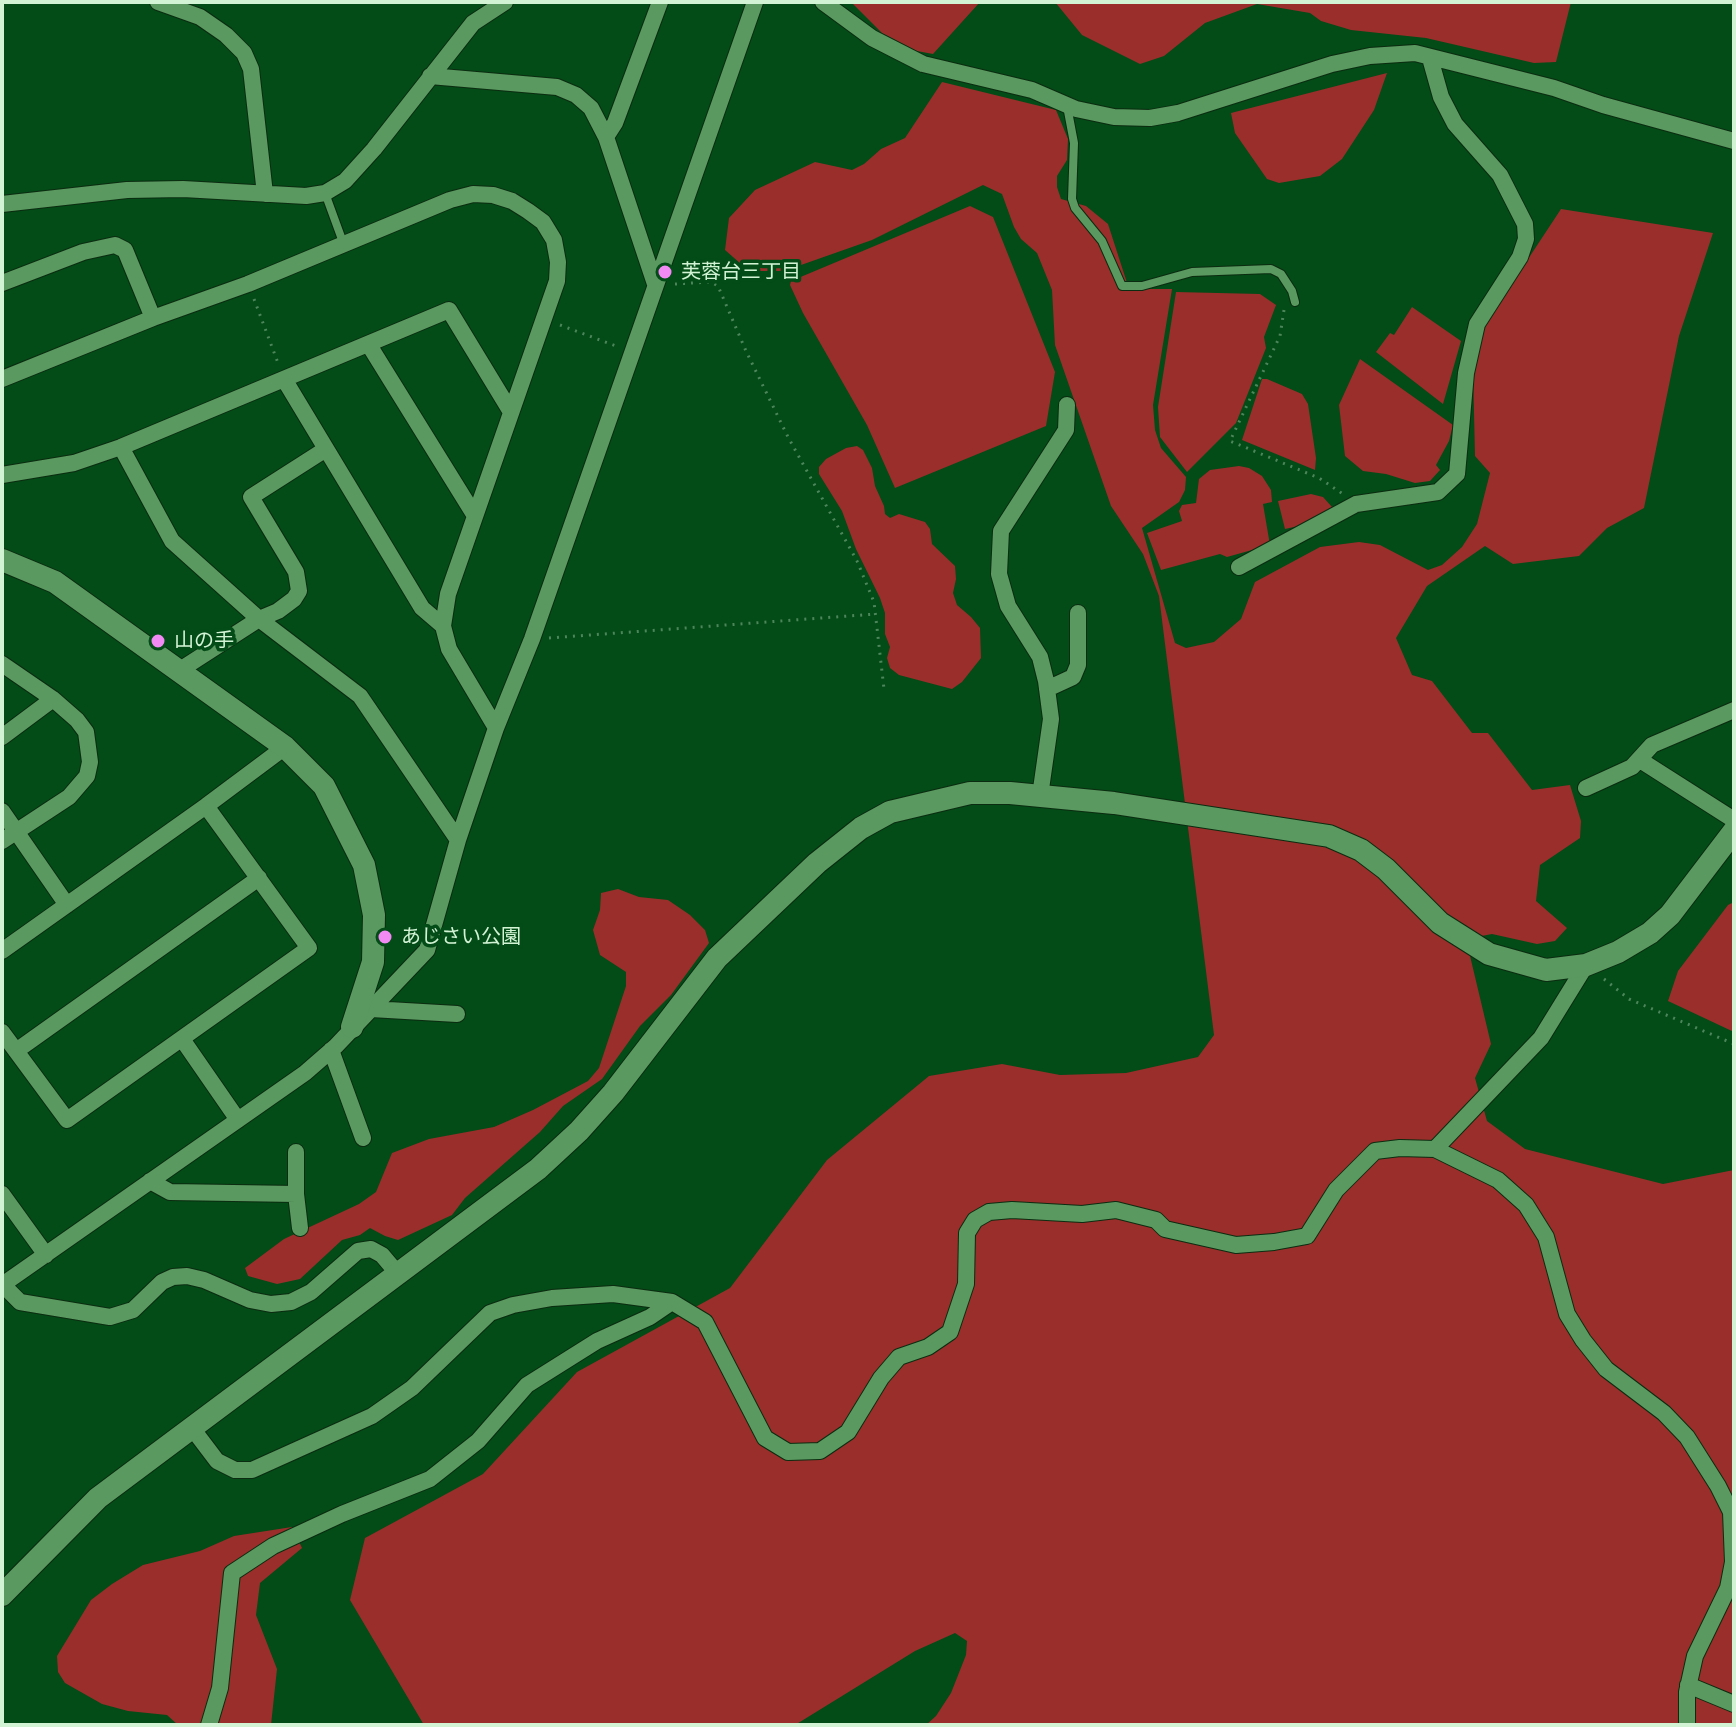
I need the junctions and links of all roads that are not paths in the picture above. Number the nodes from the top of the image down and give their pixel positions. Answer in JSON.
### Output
{"nodes":[{"id":1,"x":158,"y":2,"type":"edge"},
{"id":2,"x":502,"y":2,"type":"edge"},
{"id":3,"x":660,"y":2,"type":"edge"},
{"id":4,"x":755,"y":2,"type":"edge"},
{"id":5,"x":823,"y":2,"type":"edge"},
{"id":6,"x":1430,"y":58,"type":"junction"},
{"id":7,"x":430,"y":76,"type":"junction"},
{"id":8,"x":1067,"y":105,"type":"junction"},
{"id":9,"x":606,"y":137,"type":"junction"},
{"id":10,"x":1734,"y":141,"type":"edge"},
{"id":11,"x":325,"y":193,"type":"junction"},
{"id":12,"x":265,"y":194,"type":"junction"},
{"id":13,"x":2,"y":204,"type":"edge"},
{"id":14,"x":344,"y":245,"type":"junction"},
{"id":15,"x":2,"y":283,"type":"edge"},
{"id":16,"x":655,"y":284,"type":"junction"},
{"id":17,"x":1295,"y":302,"type":"dead end"},
{"id":18,"x":153,"y":318,"type":"junction"},
{"id":19,"x":369,"y":345,"type":"junction"},
{"id":20,"x":2,"y":379,"type":"edge"},
{"id":21,"x":284,"y":379,"type":"junction"},
{"id":22,"x":1067,"y":405,"type":"dead end"},
{"id":23,"x":511,"y":412,"type":"junction"},
{"id":24,"x":121,"y":447,"type":"junction"},
{"id":25,"x":326,"y":449,"type":"junction"},
{"id":26,"x":2,"y":475,"type":"edge"},
{"id":27,"x":475,"y":516,"type":"junction"},
{"id":28,"x":2,"y":560,"type":"edge"},
{"id":29,"x":1239,"y":567,"type":"dead end"},
{"id":30,"x":1078,"y":613,"type":"dead end"},
{"id":31,"x":259,"y":619,"type":"junction"},
{"id":32,"x":443,"y":626,"type":"junction"},
{"id":33,"x":2,"y":664,"type":"edge"},
{"id":34,"x":180,"y":670,"type":"junction"},
{"id":35,"x":1047,"y":689,"type":"junction"},
{"id":36,"x":53,"y":699,"type":"junction"},
{"id":37,"x":1734,"y":710,"type":"edge"},
{"id":38,"x":496,"y":728,"type":"junction"},
{"id":39,"x":2,"y":737,"type":"edge"},
{"id":40,"x":285,"y":747,"type":"junction"},
{"id":41,"x":1640,"y":760,"type":"junction"},
{"id":42,"x":1586,"y":788,"type":"dead end"},
{"id":43,"x":1040,"y":796,"type":"junction"},
{"id":44,"x":206,"y":806,"type":"junction"},
{"id":45,"x":2,"y":811,"type":"edge"},
{"id":46,"x":1734,"y":820,"type":"edge"},
{"id":47,"x":1734,"y":831,"type":"edge"},
{"id":48,"x":9,"y":836,"type":"edge"},
{"id":49,"x":458,"y":840,"type":"junction"},
{"id":50,"x":259,"y":878,"type":"junction"},
{"id":51,"x":67,"y":905,"type":"junction"},
{"id":52,"x":2,"y":951,"type":"edge"},
{"id":53,"x":1586,"y":965,"type":"junction"},
{"id":54,"x":371,"y":1009,"type":"junction"},
{"id":55,"x":457,"y":1014,"type":"dead end"},
{"id":56,"x":352,"y":1027,"type":"junction"},
{"id":57,"x":2,"y":1032,"type":"edge"},
{"id":58,"x":182,"y":1039,"type":"junction"},
{"id":59,"x":331,"y":1050,"type":"junction"},
{"id":60,"x":16,"y":1051,"type":"junction"},
{"id":61,"x":238,"y":1120,"type":"junction"},
{"id":62,"x":363,"y":1138,"type":"dead end"},
{"id":63,"x":1435,"y":1149,"type":"junction"},
{"id":64,"x":296,"y":1152,"type":"dead end"},
{"id":65,"x":150,"y":1181,"type":"junction"},
{"id":66,"x":2,"y":1194,"type":"edge"},
{"id":67,"x":296,"y":1194,"type":"junction"},
{"id":68,"x":300,"y":1228,"type":"dead end"},
{"id":69,"x":46,"y":1255,"type":"junction"},
{"id":70,"x":398,"y":1274,"type":"junction"},
{"id":71,"x":2,"y":1285,"type":"edge"},
{"id":72,"x":672,"y":1302,"type":"junction"},
{"id":73,"x":192,"y":1428,"type":"junction"},
{"id":74,"x":2,"y":1595,"type":"edge"},
{"id":75,"x":1688,"y":1685,"type":"junction"},
{"id":76,"x":1734,"y":1704,"type":"edge"},
{"id":77,"x":209,"y":1725,"type":"edge"},
{"id":78,"x":1687,"y":1725,"type":"edge"}],
"edges":[{"from":1,"to":12,"type":"street"},
{"from":2,"to":7,"type":"street"},
{"from":3,"to":9,"type":"street"},
{"from":4,"to":16,"type":"street"},
{"from":5,"to":8,"type":"street"},
{"from":6,"to":8,"type":"street"},
{"from":6,"to":10,"type":"street"},
{"from":6,"to":29,"type":"street"},
{"from":7,"to":9,"type":"street"},
{"from":7,"to":11,"type":"street"},
{"from":8,"to":17,"type":"lane"},
{"from":9,"to":16,"type":"street"},
{"from":11,"to":12,"type":"street"},
{"from":11,"to":14,"type":"lane"},
{"from":12,"to":13,"type":"street"},
{"from":14,"to":18,"type":"street"},
{"from":14,"to":23,"type":"street"},
{"from":15,"to":18,"type":"street"},
{"from":16,"to":38,"type":"street"},
{"from":18,"to":20,"type":"street"},
{"from":19,"to":21,"type":"street"},
{"from":19,"to":23,"type":"street"},
{"from":19,"to":27,"type":"street"},
{"from":21,"to":24,"type":"street"},
{"from":21,"to":25,"type":"street"},
{"from":22,"to":35,"type":"street"},
{"from":23,"to":27,"type":"street"},
{"from":24,"to":26,"type":"street"},
{"from":24,"to":31,"type":"street"},
{"from":25,"to":31,"type":"street"},
{"from":25,"to":32,"type":"street"},
{"from":27,"to":32,"type":"street"},
{"from":28,"to":34,"type":"street"},
{"from":30,"to":35,"type":"street"},
{"from":31,"to":34,"type":"street"},
{"from":31,"to":49,"type":"street"},
{"from":32,"to":38,"type":"street"},
{"from":33,"to":36,"type":"street"},
{"from":34,"to":40,"type":"street"},
{"from":35,"to":43,"type":"street"},
{"from":36,"to":39,"type":"street"},
{"from":36,"to":48,"type":"street"},
{"from":37,"to":41,"type":"street"},
{"from":38,"to":49,"type":"street"},
{"from":40,"to":44,"type":"street"},
{"from":40,"to":56,"type":"street"},
{"from":41,"to":42,"type":"street"},
{"from":41,"to":46,"type":"street"},
{"from":43,"to":53,"type":"street"},
{"from":43,"to":70,"type":"street"},
{"from":44,"to":50,"type":"street"},
{"from":44,"to":51,"type":"street"},
{"from":45,"to":48,"type":"street"},
{"from":47,"to":53,"type":"street"},
{"from":48,"to":51,"type":"street"},
{"from":49,"to":54,"type":"street"},
{"from":50,"to":58,"type":"street"},
{"from":50,"to":60,"type":"street"},
{"from":51,"to":52,"type":"street"},
{"from":53,"to":63,"type":"street"},
{"from":54,"to":55,"type":"street"},
{"from":54,"to":56,"type":"street"},
{"from":56,"to":59,"type":"street"},
{"from":57,"to":60,"type":"street"},
{"from":58,"to":60,"type":"street"},
{"from":58,"to":61,"type":"street"},
{"from":59,"to":61,"type":"street"},
{"from":59,"to":62,"type":"street"},
{"from":61,"to":65,"type":"street"},
{"from":63,"to":72,"type":"street"},
{"from":63,"to":75,"type":"street"},
{"from":64,"to":67,"type":"street"},
{"from":65,"to":67,"type":"street"},
{"from":65,"to":69,"type":"street"},
{"from":66,"to":69,"type":"street"},
{"from":67,"to":68,"type":"street"},
{"from":69,"to":71,"type":"street"},
{"from":70,"to":71,"type":"street"},
{"from":70,"to":73,"type":"street"},
{"from":72,"to":73,"type":"street"},
{"from":72,"to":77,"type":"street"},
{"from":73,"to":74,"type":"street"},
{"from":75,"to":76,"type":"street"},
{"from":75,"to":78,"type":"street"}]}
